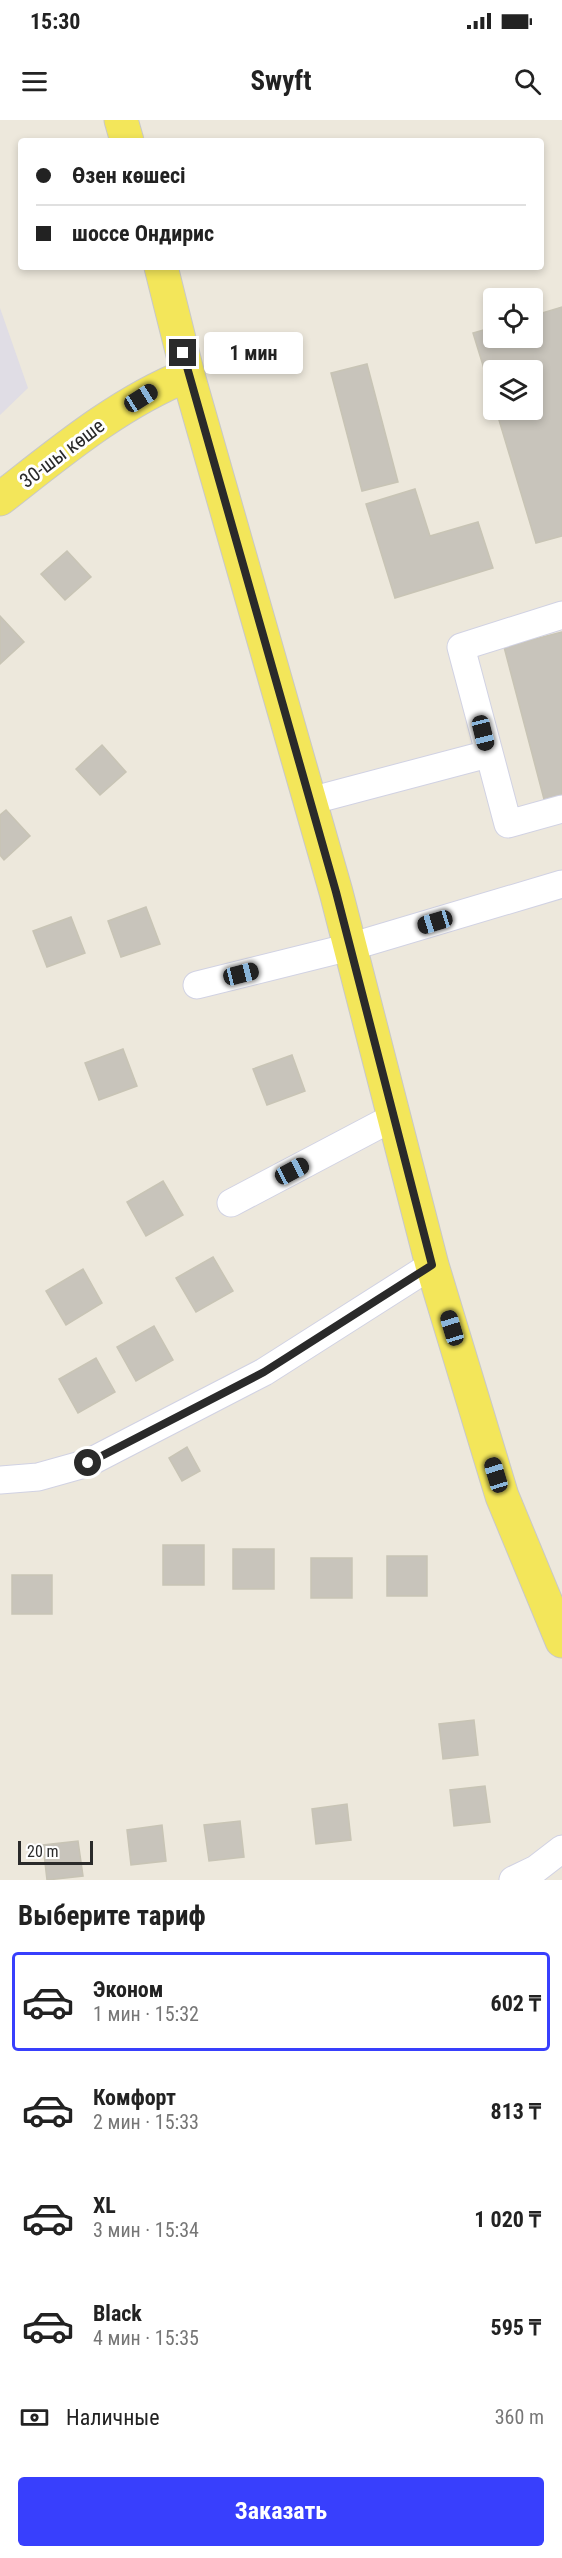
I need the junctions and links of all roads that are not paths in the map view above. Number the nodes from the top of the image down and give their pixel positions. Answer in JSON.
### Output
{"nodes":[{"id":1,"x":121,"y":120,"type":"edge"},
{"id":2,"x":126,"y":138,"type":"edge"},
{"id":3,"x":162,"y":270,"type":"edge"},
{"id":4,"x":188,"y":375,"type":"junction"},
{"id":5,"x":0,"y":499,"type":"edge"},
{"id":6,"x":562,"y":615,"type":"edge"},
{"id":7,"x":488,"y":754,"type":"junction"},
{"id":8,"x":310,"y":801,"type":"junction"},
{"id":9,"x":562,"y":809,"type":"edge"},
{"id":10,"x":562,"y":884,"type":"edge"},
{"id":11,"x":350,"y":947,"type":"junction"},
{"id":12,"x":197,"y":986,"type":"dead end"},
{"id":13,"x":394,"y":1117,"type":"junction"},
{"id":14,"x":231,"y":1203,"type":"dead end"},
{"id":15,"x":432,"y":1265,"type":"junction"},
{"id":16,"x":0,"y":1480,"type":"edge"},
{"id":17,"x":562,"y":1641,"type":"edge"},
{"id":18,"x":562,"y":1849,"type":"edge"},
{"id":19,"x":513,"y":1880,"type":"edge"}],
"edges":[{"from":1,"to":2,"type":"main road"},
{"from":3,"to":4,"type":"main road"},
{"from":4,"to":5,"type":"main road","name":"30-шы көше"},
{"from":4,"to":8,"type":"main road"},
{"from":6,"to":7,"type":"street"},
{"from":7,"to":8,"type":"street"},
{"from":7,"to":9,"type":"street"},
{"from":8,"to":11,"type":"main road"},
{"from":10,"to":11,"type":"street"},
{"from":11,"to":12,"type":"street"},
{"from":11,"to":13,"type":"main road"},
{"from":13,"to":14,"type":"street"},
{"from":13,"to":15,"type":"main road"},
{"from":15,"to":16,"type":"street"},
{"from":15,"to":17,"type":"main road"},
{"from":18,"to":19,"type":"street"}]}
